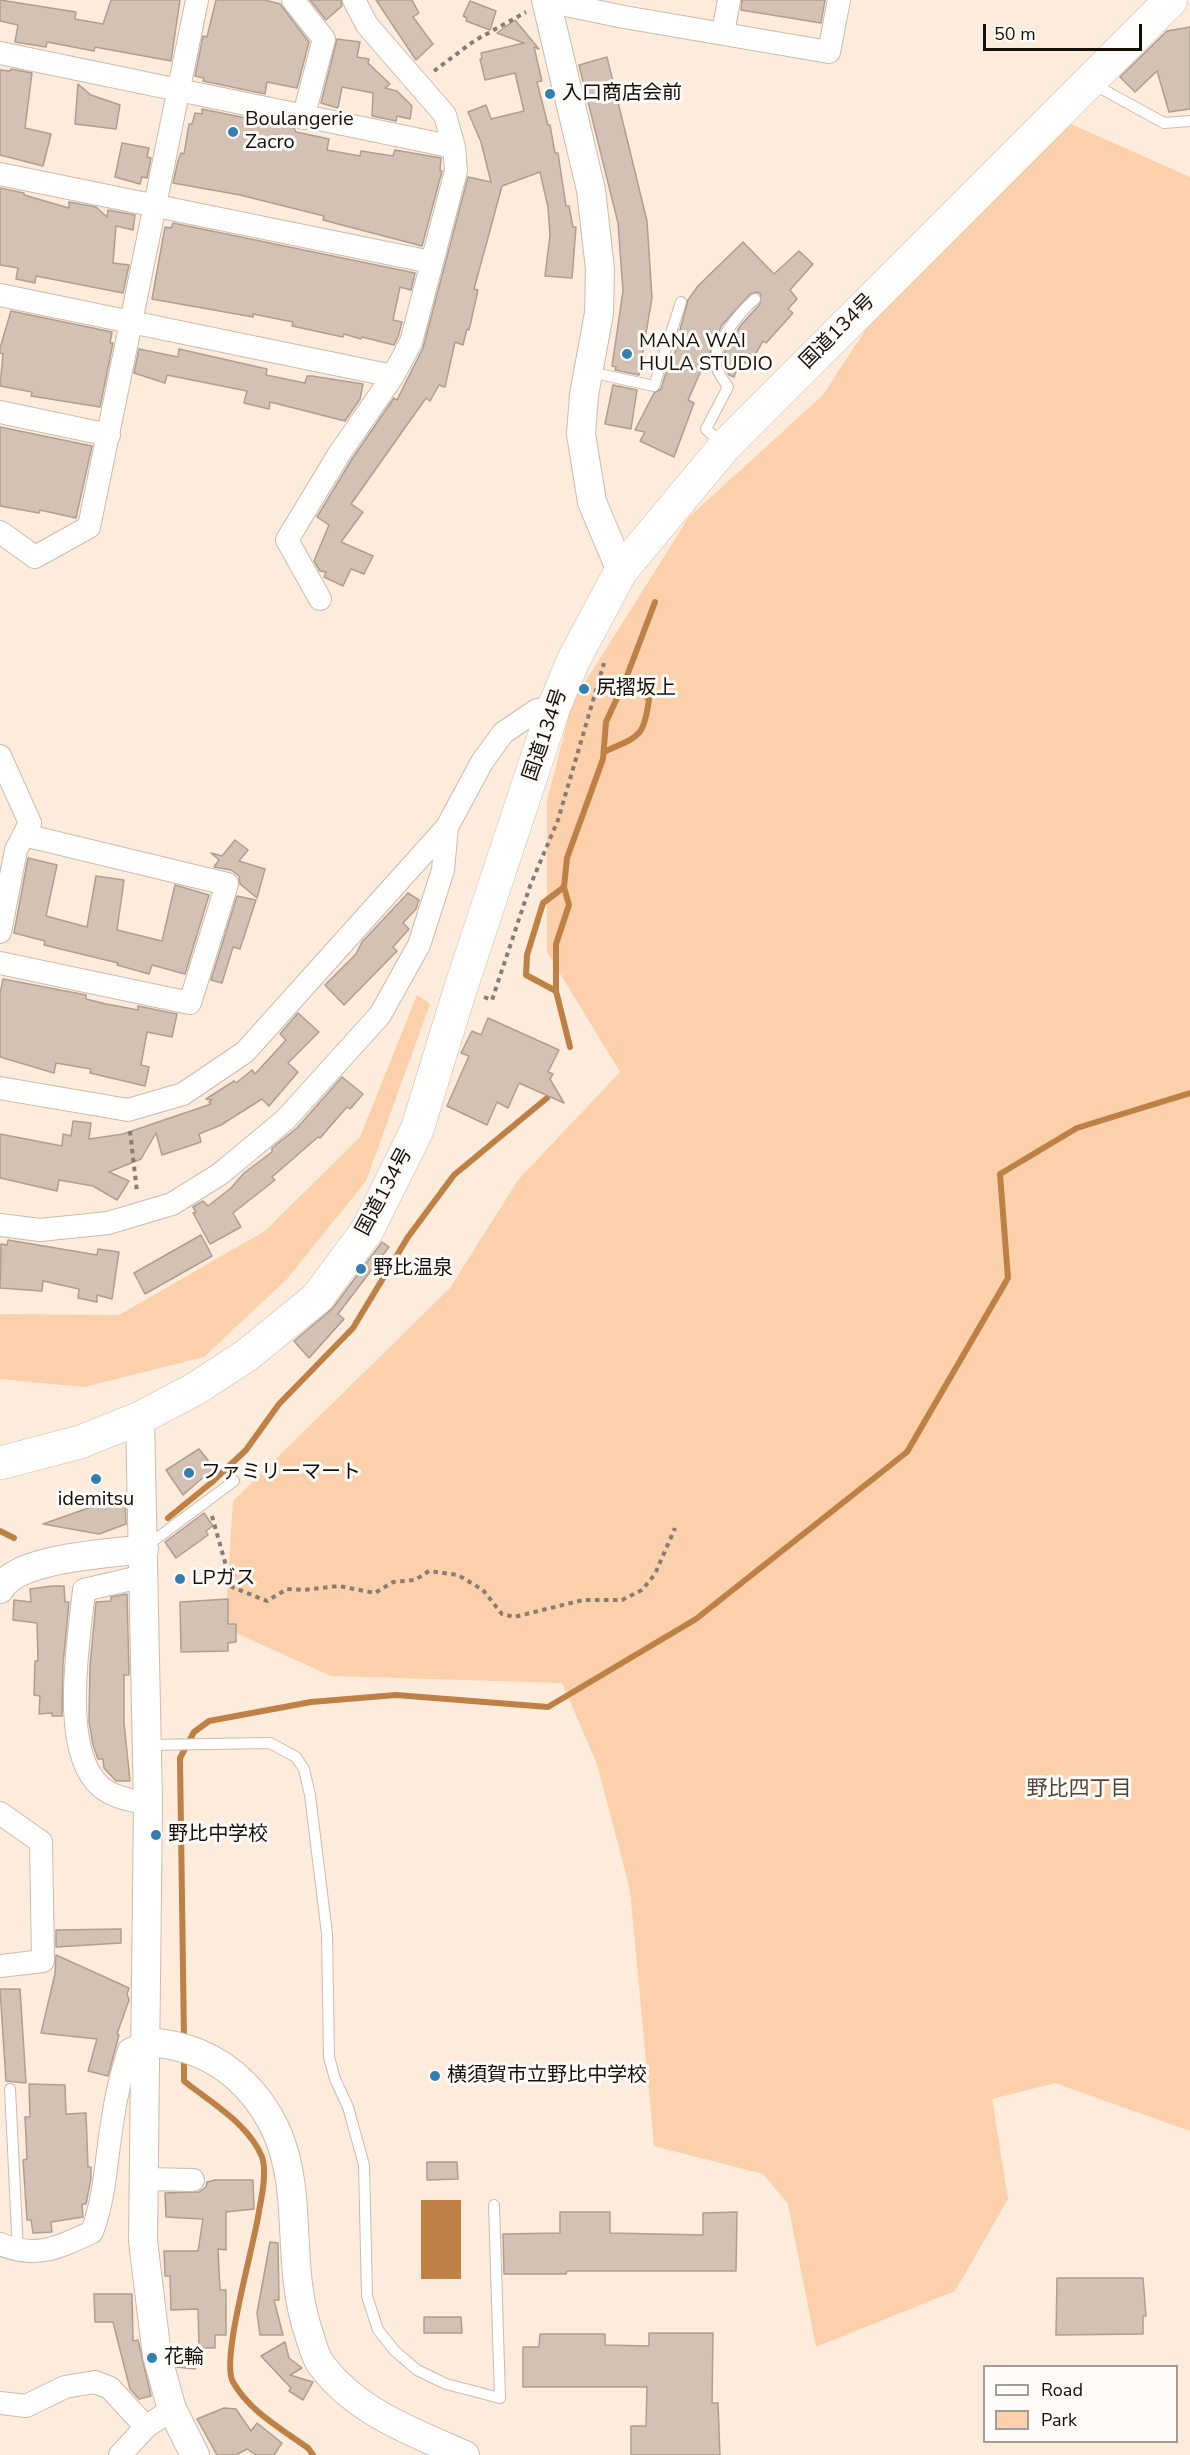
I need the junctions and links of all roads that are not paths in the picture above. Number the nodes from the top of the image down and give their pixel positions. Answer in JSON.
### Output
{"nodes":[{"id":1,"x":197,"y":0,"type":"edge"},
{"id":2,"x":293,"y":0,"type":"edge"},
{"id":3,"x":354,"y":0,"type":"edge"},
{"id":4,"x":546,"y":0,"type":"edge"},
{"id":5,"x":729,"y":0,"type":"edge"},
{"id":6,"x":839,"y":0,"type":"edge"},
{"id":7,"x":1171,"y":0,"type":"edge"},
{"id":8,"x":723,"y":33,"type":"junction"},
{"id":9,"x":0,"y":53,"type":"edge"},
{"id":10,"x":1090,"y":82,"type":"junction"},
{"id":11,"x":177,"y":91,"type":"junction"},
{"id":12,"x":303,"y":118,"type":"junction"},
{"id":13,"x":1190,"y":121,"type":"edge"},
{"id":14,"x":454,"y":147,"type":"junction"},
{"id":15,"x":0,"y":174,"type":"edge"},
{"id":16,"x":154,"y":206,"type":"junction"},
{"id":17,"x":431,"y":262,"type":"junction"},
{"id":18,"x":0,"y":295,"type":"edge"},
{"id":19,"x":754,"y":299,"type":"dead end"},
{"id":20,"x":681,"y":302,"type":"dead end"},
{"id":21,"x":132,"y":322,"type":"junction"},
{"id":22,"x":590,"y":372,"type":"junction"},
{"id":23,"x":393,"y":376,"type":"junction"},
{"id":24,"x":0,"y":412,"type":"edge"},
{"id":25,"x":109,"y":435,"type":"junction"},
{"id":26,"x":725,"y":446,"type":"junction"},
{"id":27,"x":0,"y":532,"type":"edge"},
{"id":28,"x":621,"y":571,"type":"junction"},
{"id":29,"x":320,"y":599,"type":"dead end"},
{"id":30,"x":554,"y":707,"type":"junction"},
{"id":31,"x":0,"y":756,"type":"edge"},
{"id":32,"x":447,"y":827,"type":"junction"},
{"id":33,"x":13,"y":844,"type":"edge"},
{"id":34,"x":0,"y":932,"type":"edge"},
{"id":35,"x":0,"y":963,"type":"edge"},
{"id":36,"x":0,"y":1088,"type":"edge"},
{"id":37,"x":0,"y":1225,"type":"edge"},
{"id":38,"x":140,"y":1418,"type":"junction"},
{"id":39,"x":0,"y":1463,"type":"edge"},
{"id":40,"x":234,"y":1481,"type":"dead end"},
{"id":41,"x":144,"y":1562,"type":"junction"},
{"id":42,"x":1,"y":1585,"type":"edge"},
{"id":43,"x":148,"y":1744,"type":"junction"},
{"id":44,"x":148,"y":1804,"type":"junction"},
{"id":45,"x":0,"y":1813,"type":"edge"},
{"id":46,"x":0,"y":1966,"type":"edge"},
{"id":47,"x":171,"y":2045,"type":"junction"},
{"id":48,"x":10,"y":2089,"type":"dead end"},
{"id":49,"x":144,"y":2179,"type":"junction"},
{"id":50,"x":193,"y":2180,"type":"dead end"},
{"id":51,"x":494,"y":2205,"type":"dead end"},
{"id":52,"x":9,"y":2248,"type":"edge"},
{"id":53,"x":0,"y":2403,"type":"edge"},
{"id":54,"x":172,"y":2409,"type":"junction"},
{"id":55,"x":146,"y":2427,"type":"junction"},
{"id":56,"x":120,"y":2455,"type":"edge"},
{"id":57,"x":195,"y":2455,"type":"edge"},
{"id":58,"x":465,"y":2455,"type":"edge"}],
"edges":[{"from":1,"to":11,"type":"street"},
{"from":2,"to":12,"type":"street"},
{"from":3,"to":14,"type":"street"},
{"from":4,"to":8,"type":"street"},
{"from":4,"to":22,"type":"street"},
{"from":5,"to":8,"type":"street"},
{"from":6,"to":8,"type":"street"},
{"from":7,"to":10,"type":"highway","name":"国道134号"},
{"from":9,"to":11,"type":"street"},
{"from":10,"to":13,"type":"lane"},
{"from":10,"to":26,"type":"highway","name":"国道134号"},
{"from":11,"to":12,"type":"street"},
{"from":11,"to":16,"type":"street"},
{"from":12,"to":14,"type":"street"},
{"from":14,"to":17,"type":"street"},
{"from":15,"to":16,"type":"street"},
{"from":16,"to":17,"type":"street"},
{"from":16,"to":21,"type":"street"},
{"from":17,"to":23,"type":"street"},
{"from":18,"to":21,"type":"street"},
{"from":19,"to":26,"type":"lane"},
{"from":20,"to":22,"type":"lane"},
{"from":21,"to":23,"type":"street"},
{"from":21,"to":25,"type":"street"},
{"from":22,"to":28,"type":"street"},
{"from":23,"to":29,"type":"street"},
{"from":24,"to":25,"type":"street"},
{"from":25,"to":27,"type":"street"},
{"from":26,"to":28,"type":"highway","name":"国道134号"},
{"from":28,"to":30,"type":"highway","name":"国道134号"},
{"from":30,"to":32,"type":"street"},
{"from":30,"to":38,"type":"highway","name":"国道134号"},
{"from":31,"to":33,"type":"street"},
{"from":32,"to":36,"type":"street"},
{"from":32,"to":37,"type":"street"},
{"from":33,"to":34,"type":"street"},
{"from":33,"to":35,"type":"street"},
{"from":38,"to":39,"type":"highway","name":"国道134号"},
{"from":38,"to":41,"type":"street"},
{"from":40,"to":41,"type":"lane"},
{"from":41,"to":42,"type":"street"},
{"from":41,"to":43,"type":"street"},
{"from":41,"to":44,"type":"street"},
{"from":43,"to":44,"type":"street"},
{"from":43,"to":51,"type":"lane"},
{"from":44,"to":47,"type":"street"},
{"from":45,"to":46,"type":"street"},
{"from":47,"to":49,"type":"street"},
{"from":47,"to":52,"type":"street"},
{"from":47,"to":58,"type":"street"},
{"from":48,"to":52,"type":"lane"},
{"from":49,"to":50,"type":"street"},
{"from":49,"to":54,"type":"street"},
{"from":53,"to":55,"type":"street"},
{"from":54,"to":55,"type":"street"},
{"from":54,"to":57,"type":"street"},
{"from":55,"to":56,"type":"street"}]}
